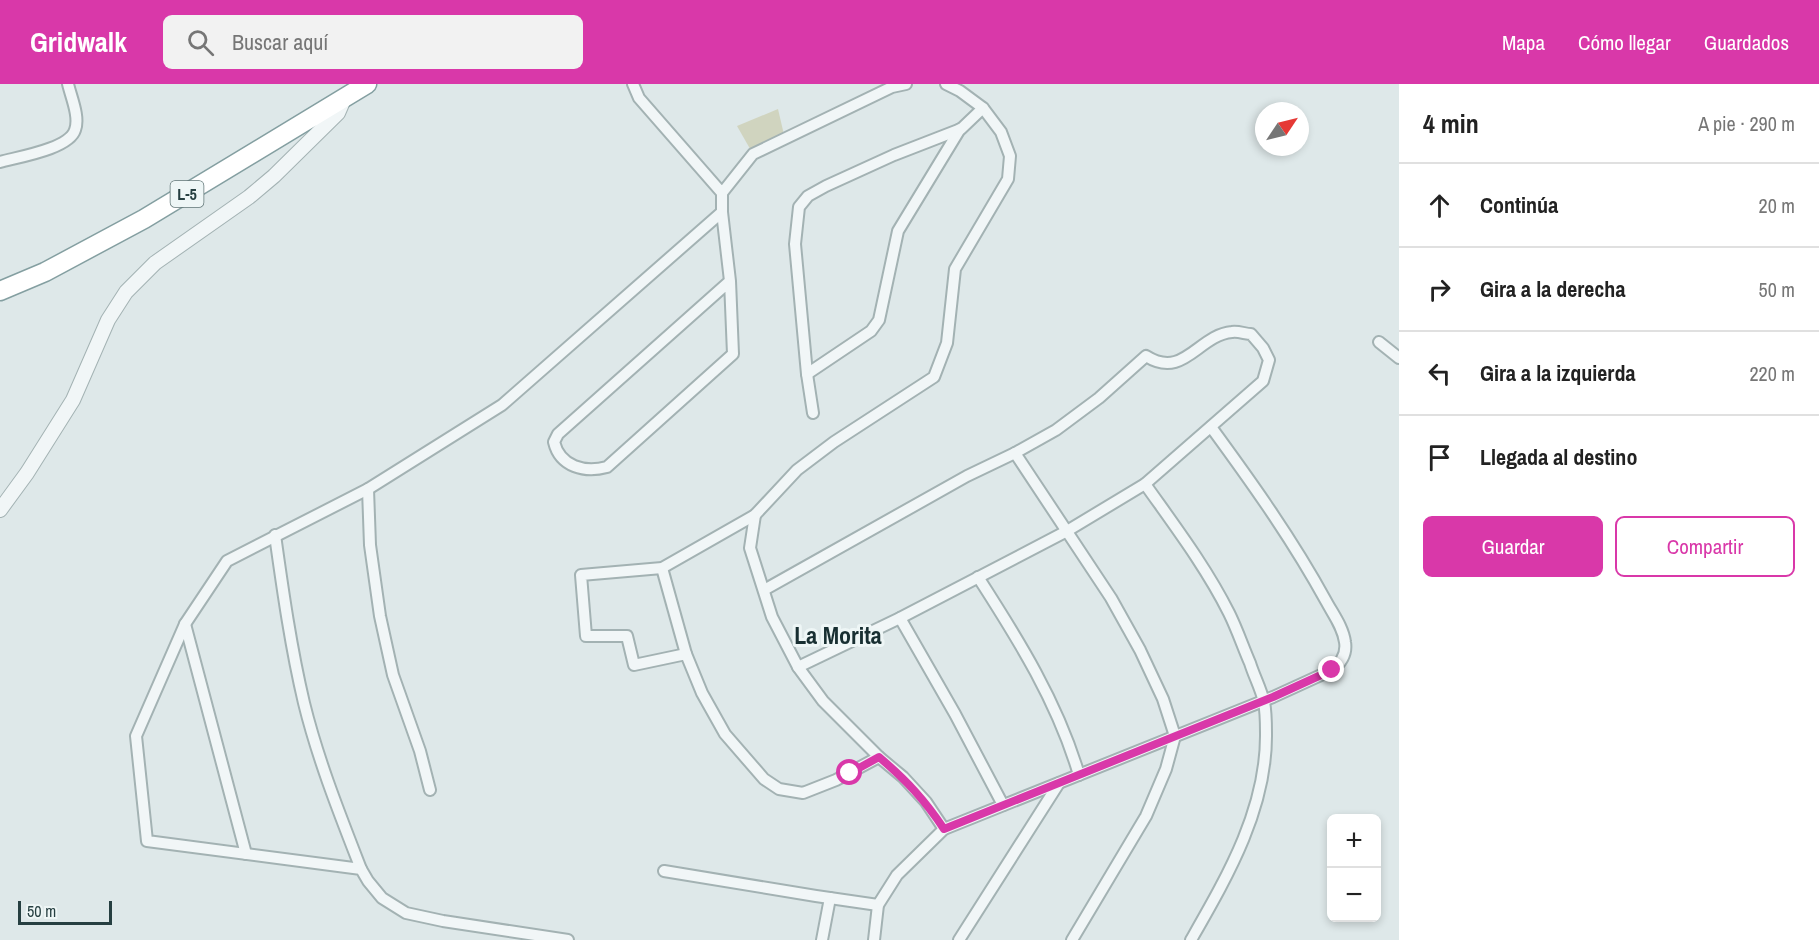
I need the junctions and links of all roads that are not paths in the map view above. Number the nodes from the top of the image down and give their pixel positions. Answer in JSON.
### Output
{"nodes":[{"id":1,"x":68,"y":84,"type":"edge"},
{"id":2,"x":367,"y":84,"type":"edge"},
{"id":3,"x":633,"y":84,"type":"edge"},
{"id":4,"x":906,"y":84,"type":"edge"},
{"id":5,"x":946,"y":84,"type":"edge"},
{"id":6,"x":345,"y":97,"type":"junction"},
{"id":7,"x":983,"y":108,"type":"junction"},
{"id":8,"x":961,"y":129,"type":"junction"},
{"id":9,"x":0,"y":162,"type":"edge"},
{"id":10,"x":722,"y":194,"type":"junction"},
{"id":11,"x":722,"y":212,"type":"junction"},
{"id":12,"x":730,"y":281,"type":"junction"},
{"id":13,"x":0,"y":291,"type":"edge"},
{"id":14,"x":1379,"y":342,"type":"dead end"},
{"id":15,"x":1399,"y":358,"type":"edge"},
{"id":16,"x":807,"y":374,"type":"junction"},
{"id":17,"x":813,"y":414,"type":"dead end"},
{"id":18,"x":1211,"y":427,"type":"junction"},
{"id":19,"x":1015,"y":453,"type":"junction"},
{"id":20,"x":1145,"y":484,"type":"junction"},
{"id":21,"x":368,"y":489,"type":"junction"},
{"id":22,"x":0,"y":510,"type":"edge"},
{"id":23,"x":755,"y":515,"type":"junction"},
{"id":24,"x":1067,"y":531,"type":"junction"},
{"id":25,"x":276,"y":535,"type":"junction"},
{"id":26,"x":662,"y":568,"type":"junction"},
{"id":27,"x":978,"y":577,"type":"junction"},
{"id":28,"x":764,"y":590,"type":"junction"},
{"id":29,"x":900,"y":618,"type":"junction"},
{"id":30,"x":185,"y":624,"type":"junction"},
{"id":31,"x":686,"y":654,"type":"junction"},
{"id":32,"x":798,"y":667,"type":"junction"},
{"id":33,"x":1264,"y":701,"type":"junction"},
{"id":34,"x":1175,"y":736,"type":"junction"},
{"id":35,"x":879,"y":757,"type":"junction"},
{"id":36,"x":1079,"y":775,"type":"junction"},
{"id":37,"x":1059,"y":782,"type":"junction"},
{"id":38,"x":430,"y":790,"type":"dead end"},
{"id":39,"x":1003,"y":805,"type":"junction"},
{"id":40,"x":944,"y":829,"type":"junction"},
{"id":41,"x":246,"y":854,"type":"junction"},
{"id":42,"x":362,"y":869,"type":"junction"},
{"id":43,"x":664,"y":871,"type":"dead end"},
{"id":44,"x":830,"y":898,"type":"junction"},
{"id":45,"x":878,"y":905,"type":"junction"},
{"id":46,"x":568,"y":940,"type":"edge"},
{"id":47,"x":822,"y":940,"type":"edge"},
{"id":48,"x":874,"y":940,"type":"edge"},
{"id":49,"x":959,"y":940,"type":"edge"},
{"id":50,"x":1071,"y":940,"type":"edge"},
{"id":51,"x":1191,"y":940,"type":"edge"}],
"edges":[{"from":1,"to":9,"type":"street"},
{"from":2,"to":6,"type":"highway","number":"L-5"},
{"from":3,"to":10,"type":"street"},
{"from":4,"to":10,"type":"street"},
{"from":5,"to":7,"type":"street"},
{"from":6,"to":13,"type":"highway","number":"L-5"},
{"from":6,"to":22,"type":"street"},
{"from":7,"to":8,"type":"street"},
{"from":7,"to":23,"type":"street"},
{"from":8,"to":16,"type":"street"},
{"from":8,"to":16,"type":"street"},
{"from":10,"to":11,"type":"street"},
{"from":11,"to":12,"type":"street"},
{"from":11,"to":21,"type":"street"},
{"from":12,"to":12,"type":"street"},
{"from":14,"to":15,"type":"street"},
{"from":16,"to":17,"type":"street"},
{"from":18,"to":19,"type":"street"},
{"from":18,"to":20,"type":"street"},
{"from":18,"to":33,"type":"street"},
{"from":19,"to":24,"type":"street"},
{"from":19,"to":28,"type":"street"},
{"from":20,"to":24,"type":"street"},
{"from":20,"to":33,"type":"street"},
{"from":21,"to":25,"type":"street"},
{"from":21,"to":38,"type":"street"},
{"from":23,"to":26,"type":"street"},
{"from":23,"to":28,"type":"street"},
{"from":24,"to":27,"type":"street"},
{"from":24,"to":34,"type":"street"},
{"from":25,"to":30,"type":"street"},
{"from":25,"to":42,"type":"street"},
{"from":26,"to":31,"type":"street"},
{"from":26,"to":31,"type":"street"},
{"from":27,"to":29,"type":"street"},
{"from":27,"to":36,"type":"street"},
{"from":28,"to":32,"type":"street"},
{"from":29,"to":32,"type":"street"},
{"from":29,"to":39,"type":"street"},
{"from":30,"to":41,"type":"street"},
{"from":30,"to":41,"type":"street"},
{"from":31,"to":35,"type":"street"},
{"from":32,"to":35,"type":"street"},
{"from":33,"to":34,"type":"street"},
{"from":33,"to":51,"type":"street"},
{"from":34,"to":36,"type":"street"},
{"from":34,"to":50,"type":"street"},
{"from":35,"to":40,"type":"street"},
{"from":36,"to":37,"type":"street"},
{"from":37,"to":39,"type":"street"},
{"from":37,"to":49,"type":"street"},
{"from":39,"to":40,"type":"street"},
{"from":40,"to":45,"type":"street"},
{"from":41,"to":42,"type":"street"},
{"from":42,"to":46,"type":"street"},
{"from":43,"to":44,"type":"street"},
{"from":44,"to":45,"type":"street"},
{"from":44,"to":47,"type":"street"},
{"from":45,"to":48,"type":"street"}]}
